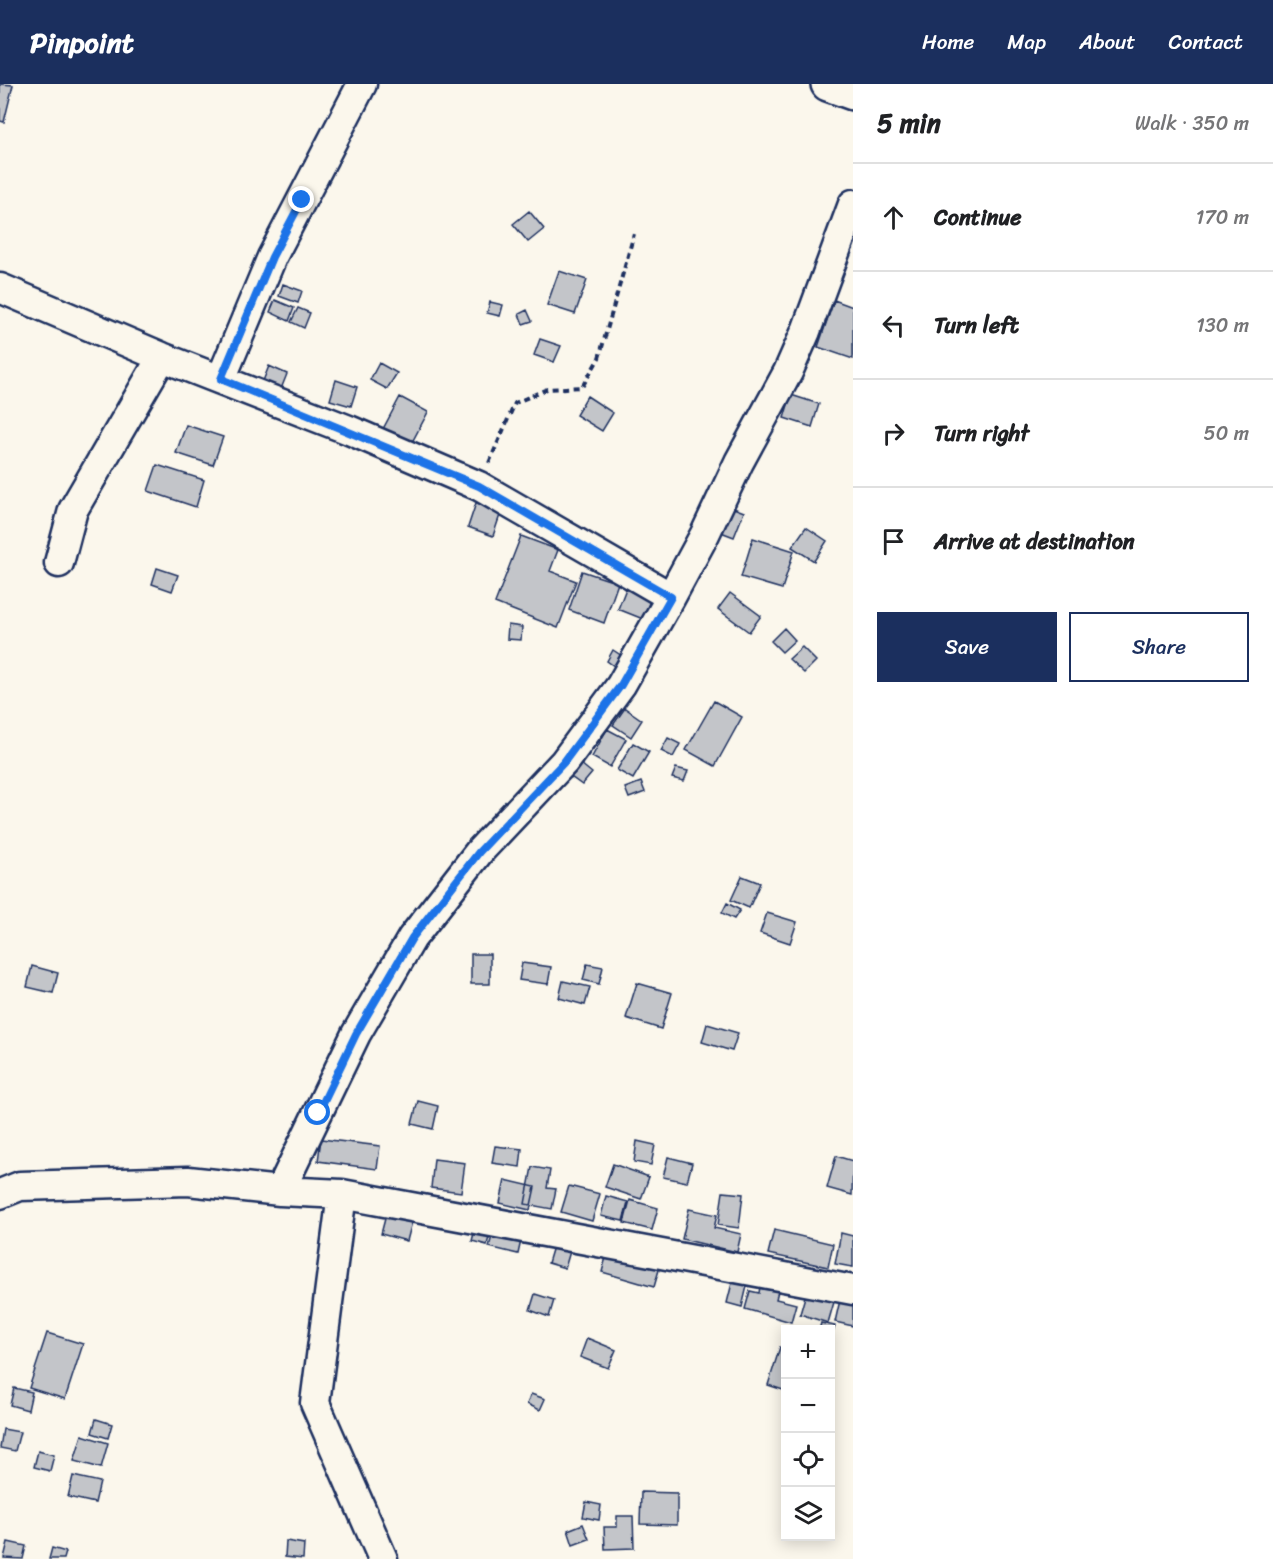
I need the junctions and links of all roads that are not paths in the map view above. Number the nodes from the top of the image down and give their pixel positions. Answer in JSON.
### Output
{"nodes":[{"id":1,"x":362,"y":84,"type":"edge"},
{"id":2,"x":828,"y":84,"type":"edge"},
{"id":3,"x":853,"y":93,"type":"edge"},
{"id":4,"x":853,"y":204,"type":"edge"},
{"id":5,"x":0,"y":288,"type":"edge"},
{"id":6,"x":162,"y":357,"type":"junction"},
{"id":7,"x":221,"y":379,"type":"junction"},
{"id":8,"x":59,"y":564,"type":"dead end"},
{"id":9,"x":671,"y":597,"type":"junction"},
{"id":10,"x":280,"y":1191,"type":"junction"},
{"id":11,"x":0,"y":1194,"type":"edge"},
{"id":12,"x":342,"y":1194,"type":"junction"},
{"id":13,"x":853,"y":1290,"type":"edge"},
{"id":14,"x":383,"y":1559,"type":"edge"}],
"edges":[{"from":1,"to":7,"type":"street"},
{"from":2,"to":3,"type":"main road"},
{"from":4,"to":9,"type":"street"},
{"from":5,"to":6,"type":"street"},
{"from":6,"to":7,"type":"street"},
{"from":6,"to":8,"type":"street"},
{"from":7,"to":9,"type":"street"},
{"from":9,"to":10,"type":"street"},
{"from":10,"to":11,"type":"street"},
{"from":10,"to":12,"type":"street"},
{"from":12,"to":13,"type":"street"},
{"from":12,"to":14,"type":"street"}]}
